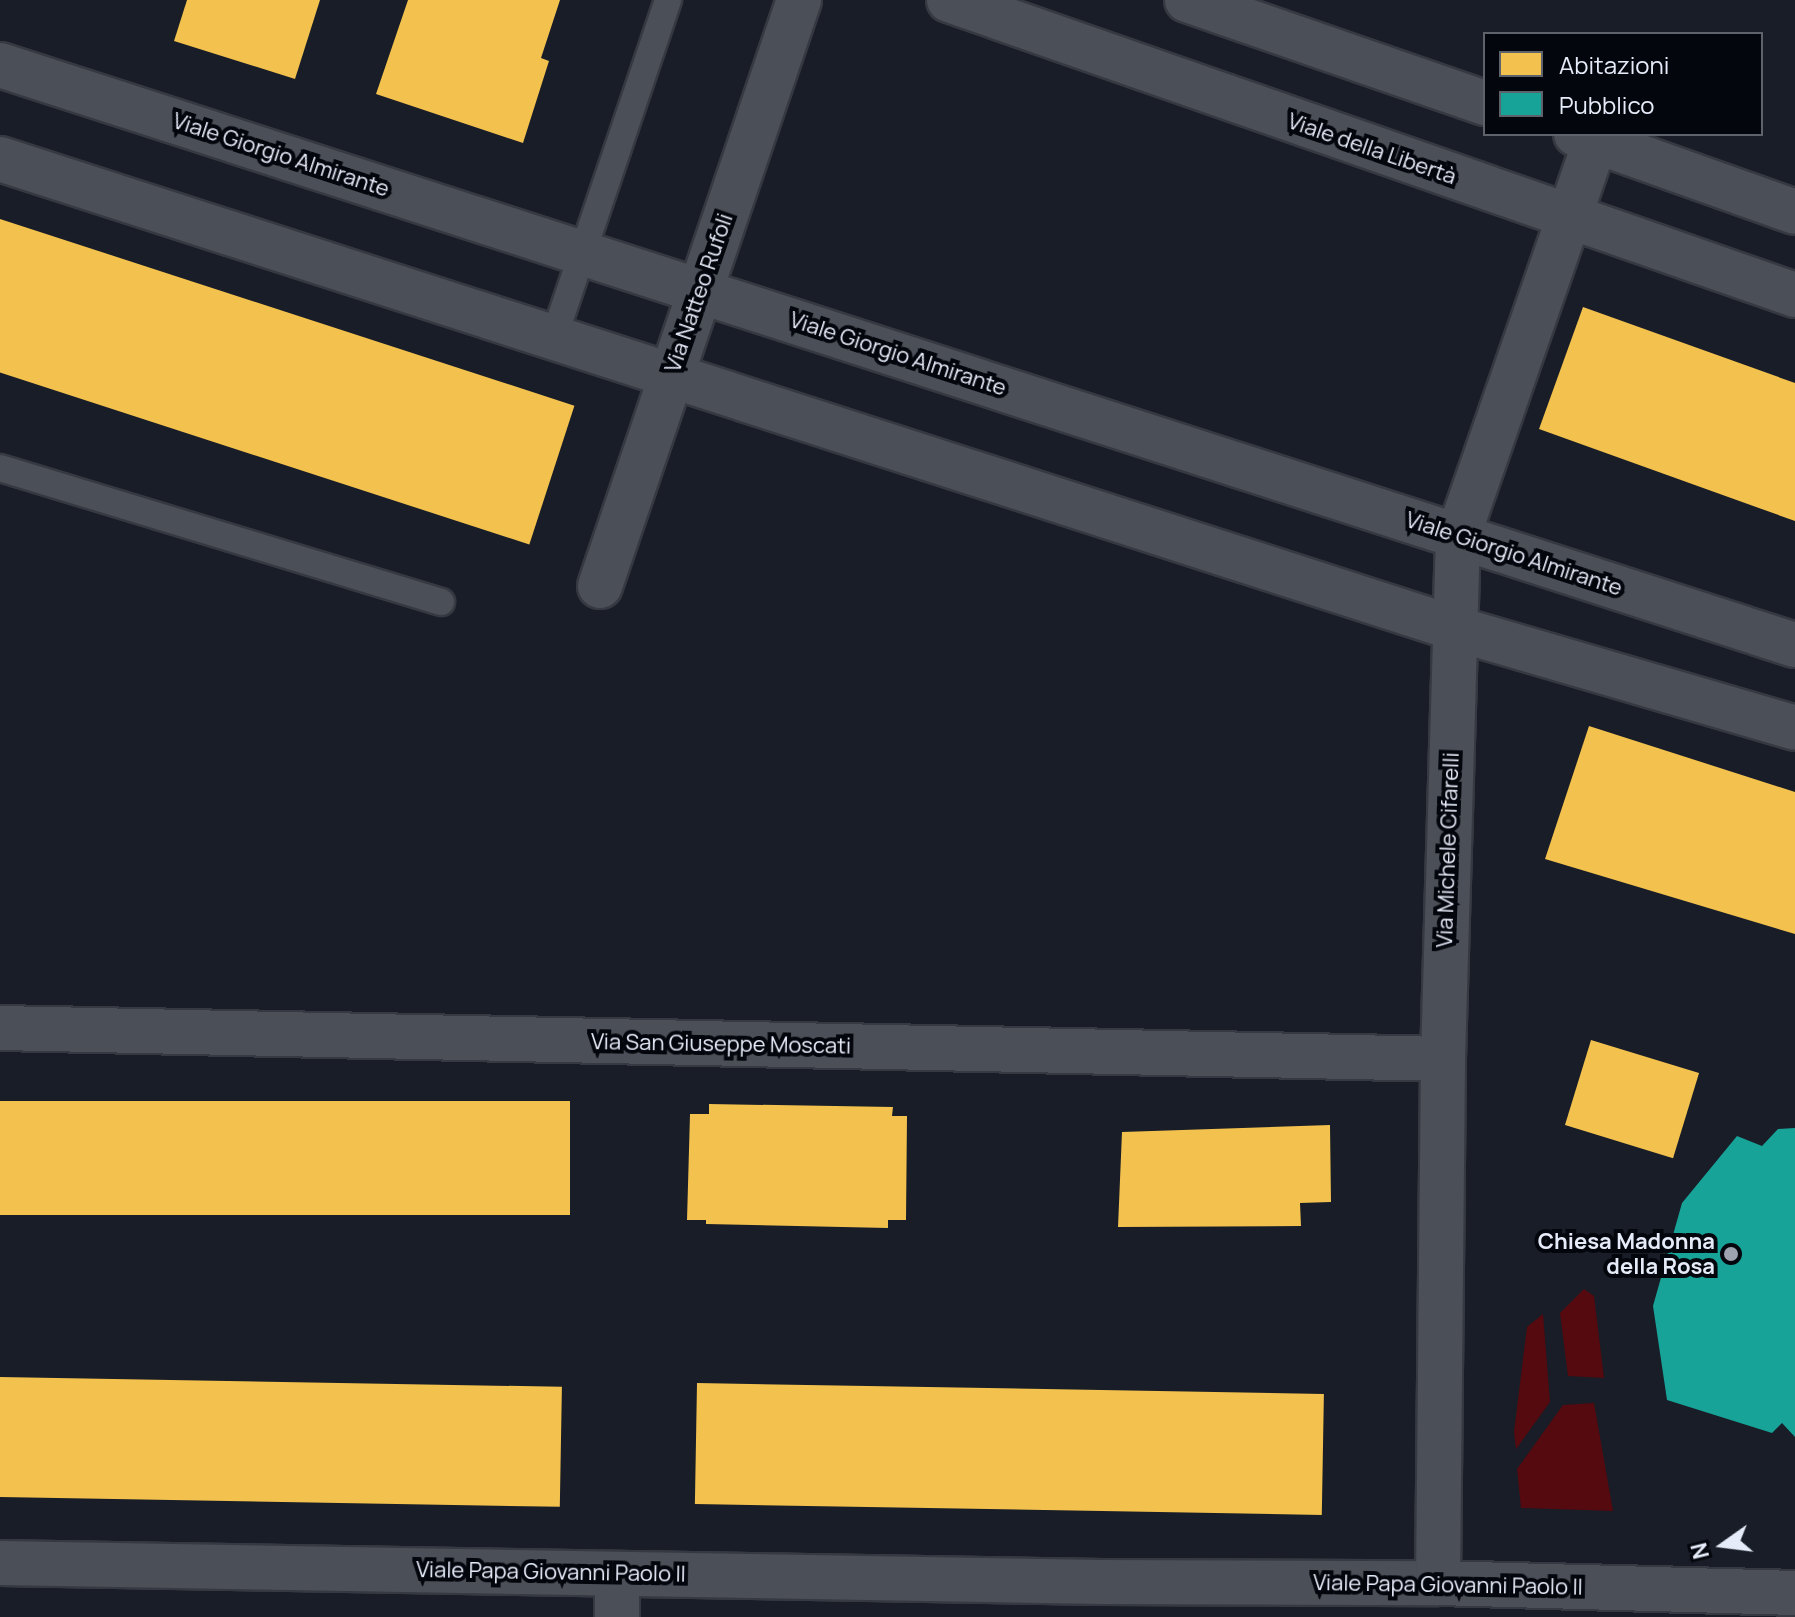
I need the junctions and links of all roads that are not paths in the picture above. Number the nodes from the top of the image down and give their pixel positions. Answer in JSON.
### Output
{"nodes":[{"id":1,"x":668,"y":0,"type":"edge"},
{"id":2,"x":799,"y":0,"type":"edge"},
{"id":3,"x":949,"y":0,"type":"edge"},
{"id":4,"x":1187,"y":0,"type":"edge"},
{"id":5,"x":0,"y":65,"type":"edge"},
{"id":6,"x":1483,"y":102,"type":"edge"},
{"id":7,"x":1586,"y":137,"type":"edge"},
{"id":8,"x":0,"y":159,"type":"edge"},
{"id":9,"x":1795,"y":212,"type":"edge"},
{"id":10,"x":1569,"y":216,"type":"junction"},
{"id":11,"x":583,"y":253,"type":"junction"},
{"id":12,"x":699,"y":290,"type":"junction"},
{"id":13,"x":1795,"y":295,"type":"edge"},
{"id":14,"x":554,"y":337,"type":"junction"},
{"id":15,"x":671,"y":375,"type":"junction"},
{"id":16,"x":0,"y":468,"type":"edge"},
{"id":17,"x":1458,"y":536,"type":"junction"},
{"id":18,"x":600,"y":586,"type":"dead end"},
{"id":19,"x":441,"y":602,"type":"dead end"},
{"id":20,"x":1454,"y":628,"type":"junction"},
{"id":21,"x":1795,"y":645,"type":"edge"},
{"id":22,"x":1795,"y":728,"type":"edge"},
{"id":23,"x":0,"y":1028,"type":"edge"},
{"id":24,"x":1443,"y":1059,"type":"junction"},
{"id":25,"x":0,"y":1563,"type":"edge"},
{"id":26,"x":618,"y":1574,"type":"junction"},
{"id":27,"x":1438,"y":1583,"type":"junction"},
{"id":28,"x":1795,"y":1593,"type":"edge"},
{"id":29,"x":1102,"y":1599,"type":"edge"},
{"id":30,"x":617,"y":1617,"type":"edge"}],
"edges":[{"from":1,"to":11,"type":"lane"},
{"from":2,"to":12,"type":"street","name":"Via Natteo Rufoli"},
{"from":3,"to":10,"type":"street","name":"Viale della Libertà"},
{"from":4,"to":6,"type":"street"},
{"from":5,"to":11,"type":"street","name":"Viale Giorgio Almirante"},
{"from":7,"to":9,"type":"street"},
{"from":7,"to":10,"type":"street","name":"Via Michele Cifarelli"},
{"from":8,"to":14,"type":"street"},
{"from":10,"to":13,"type":"street","name":"Viale della Libertà"},
{"from":10,"to":17,"type":"street","name":"Via Michele Cifarelli"},
{"from":11,"to":12,"type":"street","name":"Viale Giorgio Almirante"},
{"from":11,"to":14,"type":"lane"},
{"from":12,"to":15,"type":"street","name":"Via Natteo Rufoli"},
{"from":12,"to":17,"type":"street","name":"Viale Giorgio Almirante"},
{"from":14,"to":15,"type":"street"},
{"from":15,"to":18,"type":"street","name":"Via Natteo Rufoli"},
{"from":15,"to":20,"type":"street"},
{"from":16,"to":19,"type":"lane"},
{"from":17,"to":20,"type":"street","name":"Via Michele Cifarelli"},
{"from":17,"to":21,"type":"street","name":"Viale Giorgio Almirante"},
{"from":20,"to":22,"type":"street"},
{"from":20,"to":24,"type":"street","name":"Via Michele Cifarelli"},
{"from":23,"to":24,"type":"street","name":"Via San Giuseppe Moscati"},
{"from":24,"to":27,"type":"street","name":"Via Michele Cifarelli"},
{"from":25,"to":26,"type":"street","name":"Viale Papa Giovanni Paolo II"},
{"from":26,"to":29,"type":"street","name":"Viale Papa Giovanni Paolo II"},
{"from":26,"to":30,"type":"street"},
{"from":27,"to":28,"type":"street","name":"Viale Papa Giovanni Paolo II"},
{"from":27,"to":29,"type":"street","name":"Viale Papa Giovanni Paolo II"}]}
